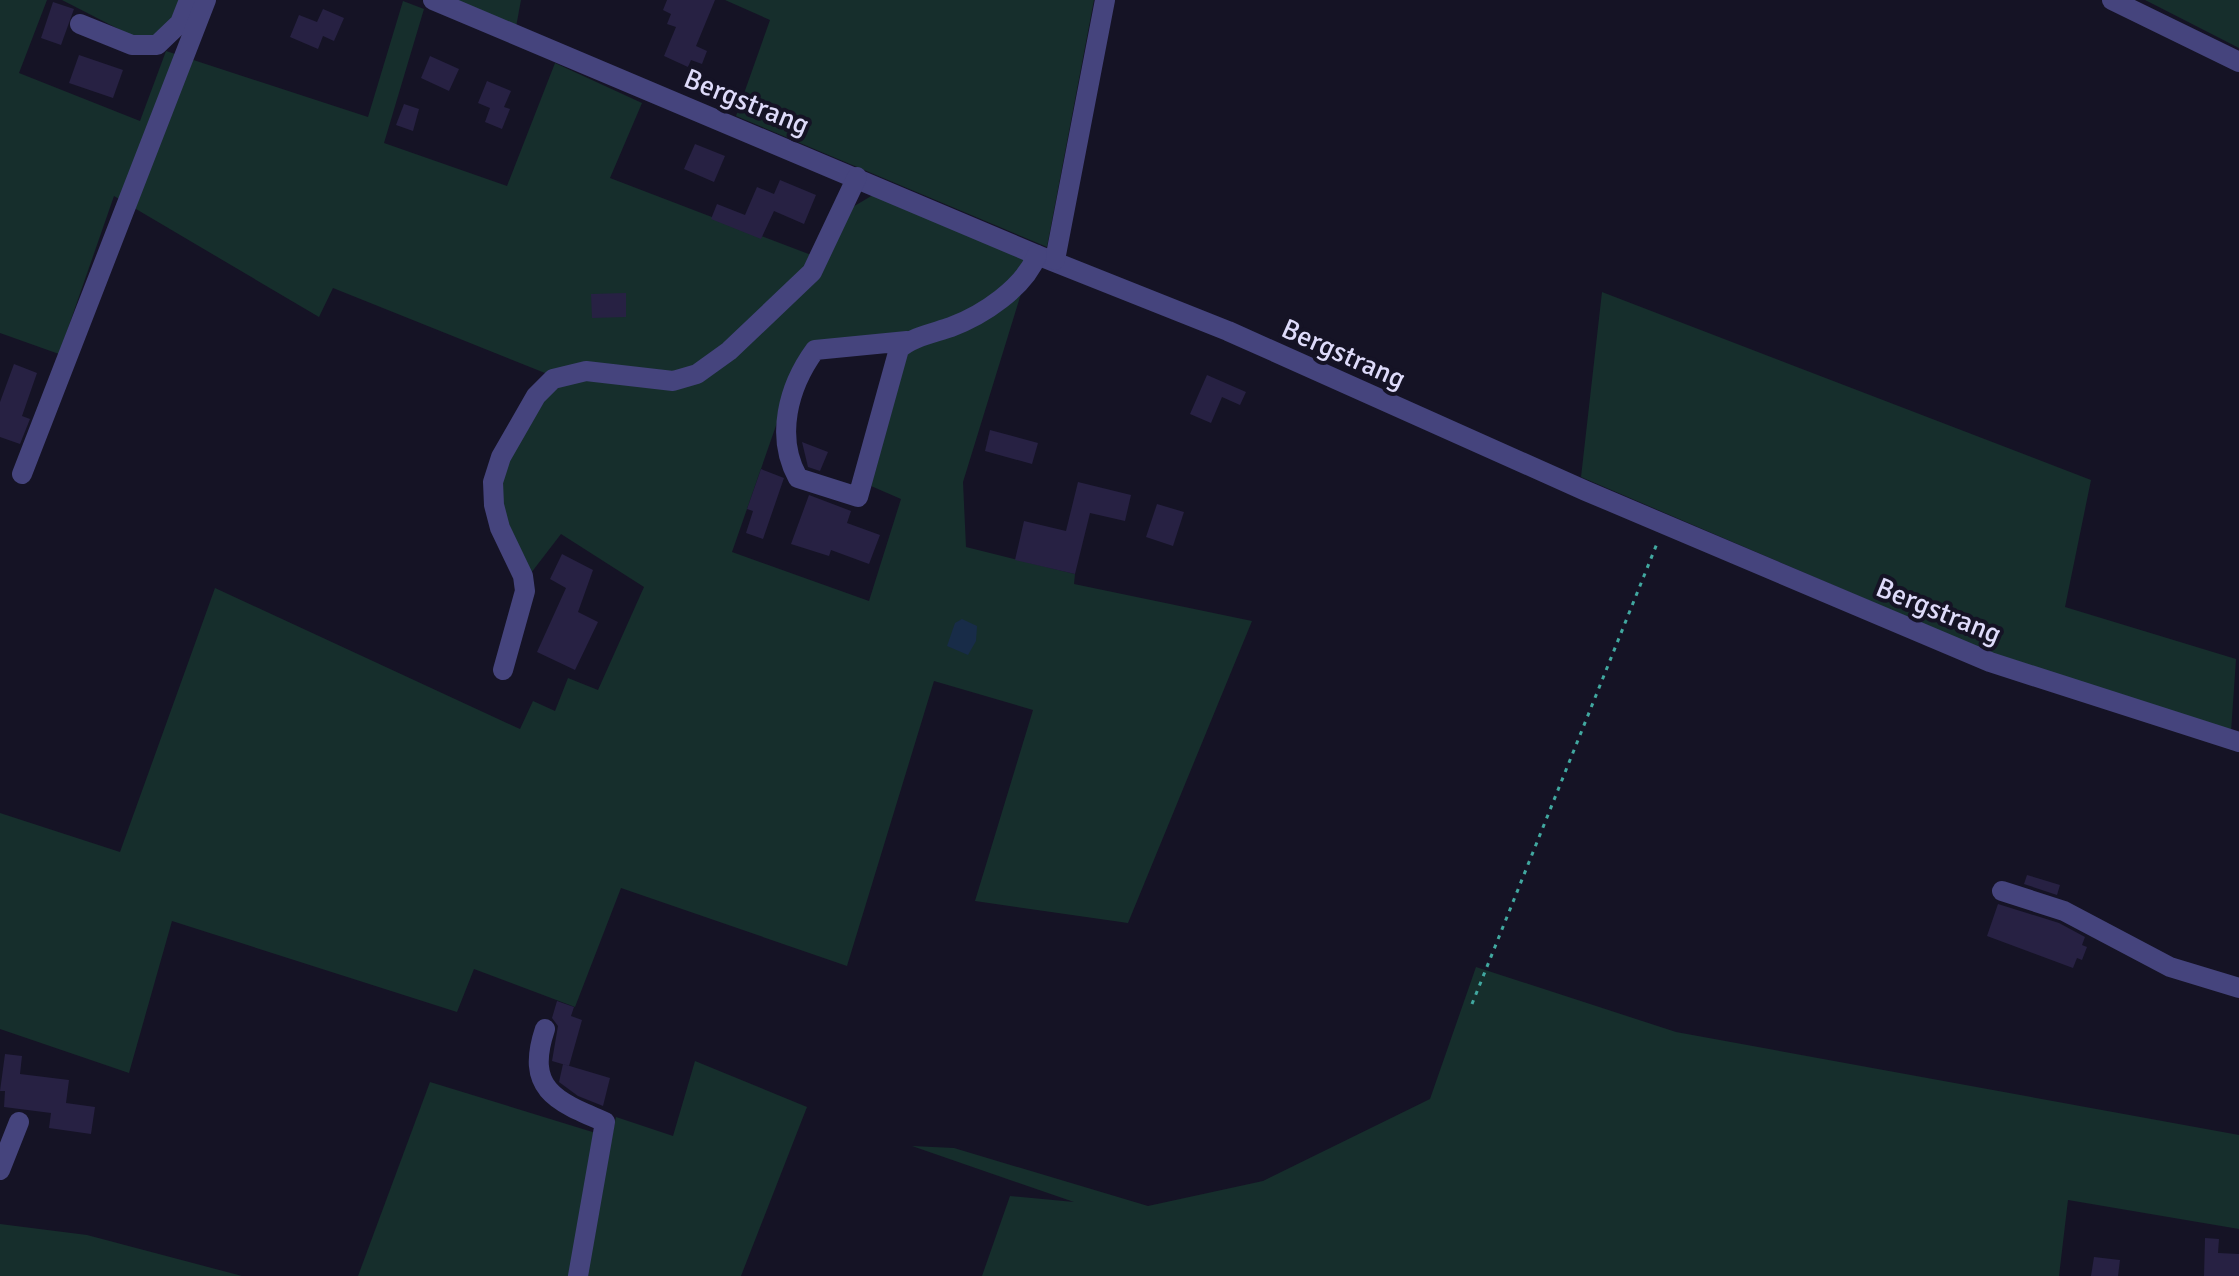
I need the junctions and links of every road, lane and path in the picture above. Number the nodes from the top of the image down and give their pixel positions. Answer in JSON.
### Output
{"nodes":[{"id":1,"x":189,"y":0,"type":"edge"},
{"id":2,"x":206,"y":0,"type":"edge"},
{"id":3,"x":433,"y":0,"type":"edge"},
{"id":4,"x":1105,"y":0,"type":"edge"},
{"id":5,"x":2112,"y":0,"type":"edge"},
{"id":6,"x":80,"y":24,"type":"dead end"},
{"id":7,"x":2239,"y":62,"type":"edge"},
{"id":8,"x":857,"y":177,"type":"junction"},
{"id":9,"x":1046,"y":258,"type":"junction"},
{"id":10,"x":907,"y":341,"type":"junction"},
{"id":11,"x":22,"y":474,"type":"dead end"},
{"id":12,"x":1664,"y":522,"type":"junction"},
{"id":13,"x":503,"y":670,"type":"dead end"},
{"id":14,"x":2239,"y":742,"type":"edge"},
{"id":15,"x":2002,"y":891,"type":"dead end"},
{"id":16,"x":2239,"y":988,"type":"edge"},
{"id":17,"x":1472,"y":1004,"type":"dead end"},
{"id":18,"x":545,"y":1029,"type":"dead end"},
{"id":19,"x":19,"y":1122,"type":"dead end"},
{"id":20,"x":0,"y":1170,"type":"edge"},
{"id":21,"x":578,"y":1276,"type":"edge"}],
"edges":[{"from":1,"to":6,"type":"street"},
{"from":2,"to":11,"type":"street"},
{"from":3,"to":8,"type":"street","name":"Bergstrang"},
{"from":4,"to":9,"type":"street"},
{"from":5,"to":7,"type":"street"},
{"from":8,"to":9,"type":"street","name":"Bergstrang"},
{"from":8,"to":13,"type":"street"},
{"from":9,"to":10,"type":"street"},
{"from":9,"to":12,"type":"street","name":"Bergstrang"},
{"from":10,"to":10,"type":"street"},
{"from":12,"to":14,"type":"street","name":"Bergstrang"},
{"from":12,"to":17,"type":"path"},
{"from":15,"to":16,"type":"street"},
{"from":18,"to":21,"type":"street"},
{"from":19,"to":20,"type":"street"}]}
